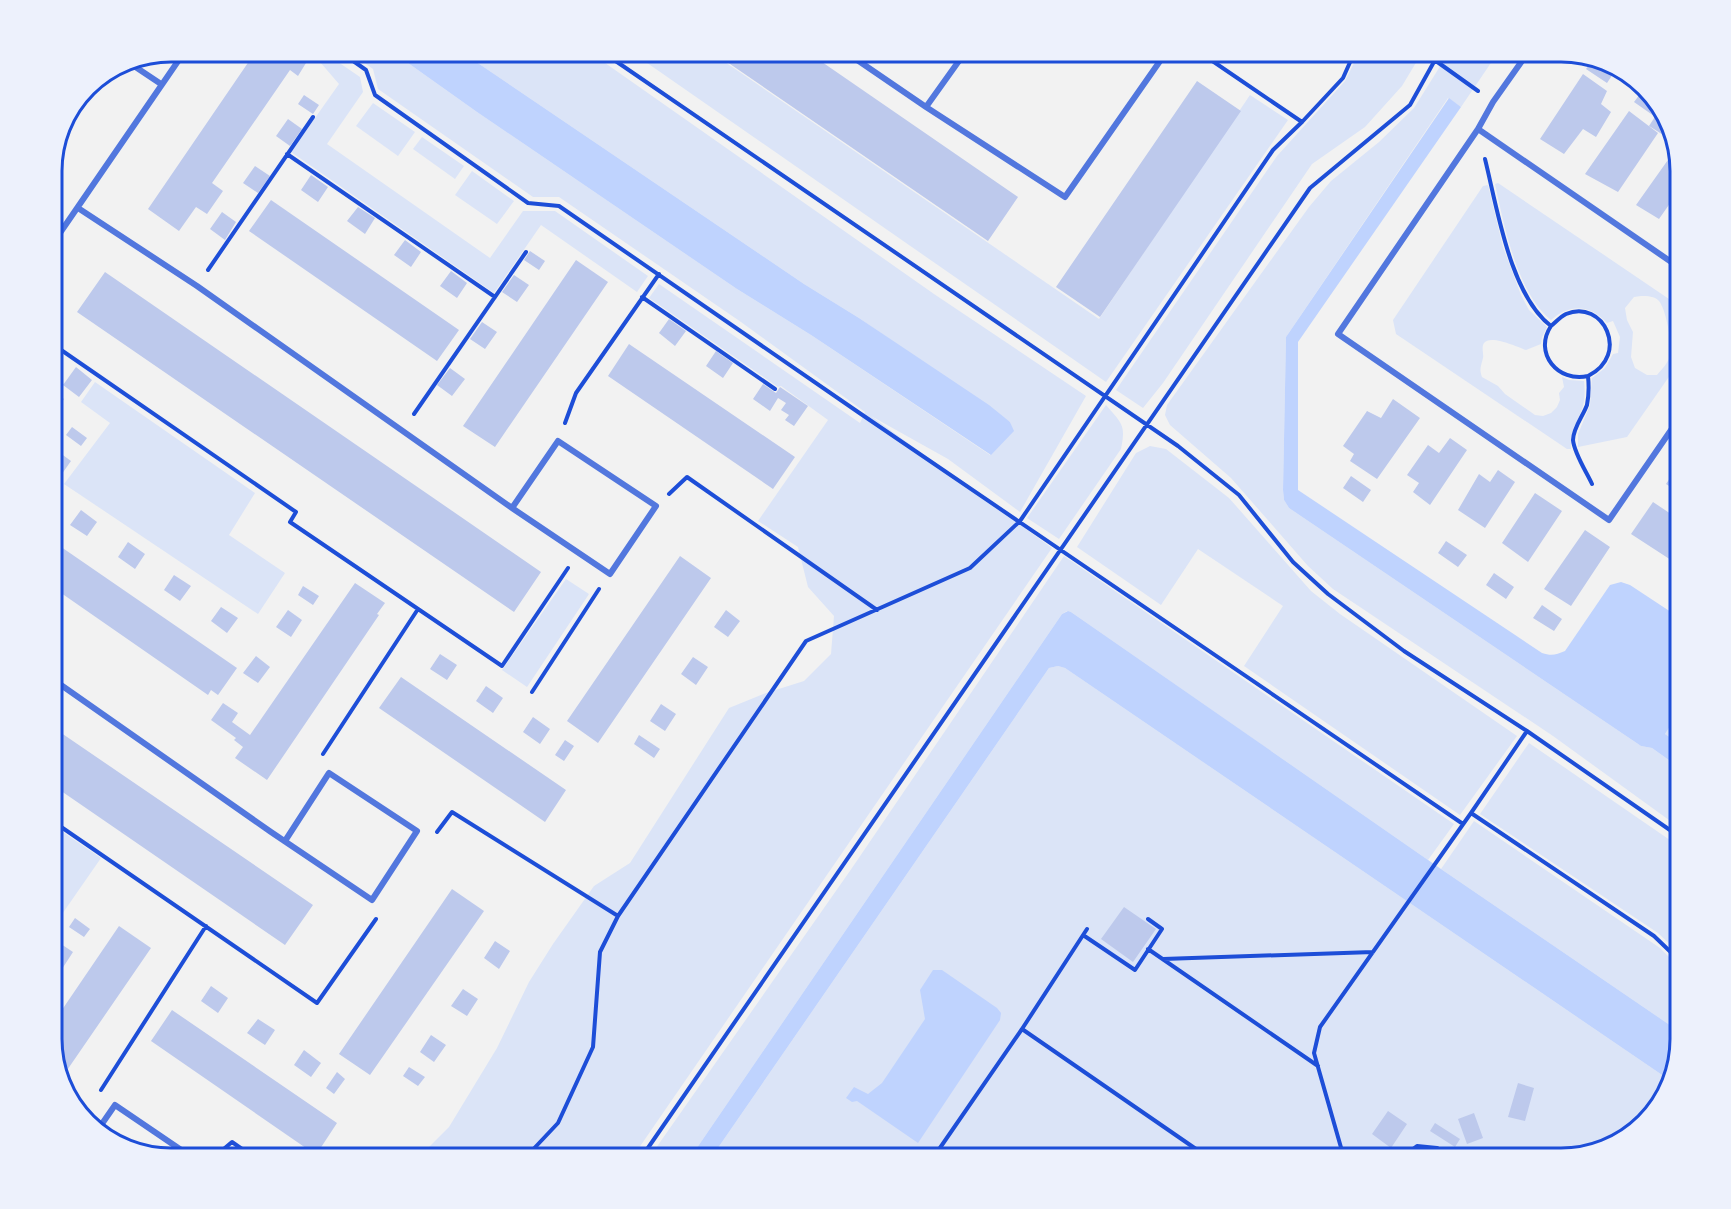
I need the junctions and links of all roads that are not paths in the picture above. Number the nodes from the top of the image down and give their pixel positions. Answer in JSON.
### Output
{"nodes":[{"id":1,"x":177,"y":62,"type":"edge"},
{"id":2,"x":860,"y":62,"type":"edge"},
{"id":3,"x":958,"y":62,"type":"edge"},
{"id":4,"x":1159,"y":62,"type":"edge"},
{"id":5,"x":1521,"y":62,"type":"edge"},
{"id":6,"x":135,"y":67,"type":"edge"},
{"id":7,"x":161,"y":84,"type":"junction"},
{"id":8,"x":926,"y":107,"type":"junction"},
{"id":9,"x":1478,"y":129,"type":"junction"},
{"id":10,"x":78,"y":208,"type":"junction"},
{"id":11,"x":62,"y":231,"type":"edge"},
{"id":12,"x":1670,"y":261,"type":"edge"},
{"id":13,"x":1670,"y":432,"type":"edge"},
{"id":14,"x":512,"y":508,"type":"junction"},
{"id":15,"x":62,"y":686,"type":"edge"},
{"id":16,"x":285,"y":841,"type":"junction"},
{"id":17,"x":102,"y":1124,"type":"edge"},
{"id":18,"x":178,"y":1148,"type":"edge"}],
"edges":[{"from":1,"to":7,"type":"street"},
{"from":2,"to":8,"type":"street"},
{"from":3,"to":8,"type":"street"},
{"from":4,"to":8,"type":"street"},
{"from":5,"to":9,"type":"street"},
{"from":6,"to":7,"type":"street"},
{"from":7,"to":10,"type":"street"},
{"from":9,"to":12,"type":"street"},
{"from":9,"to":13,"type":"street"},
{"from":10,"to":11,"type":"street"},
{"from":10,"to":14,"type":"street"},
{"from":14,"to":14,"type":"street"},
{"from":15,"to":16,"type":"street"},
{"from":16,"to":16,"type":"street"},
{"from":17,"to":18,"type":"street"}]}
